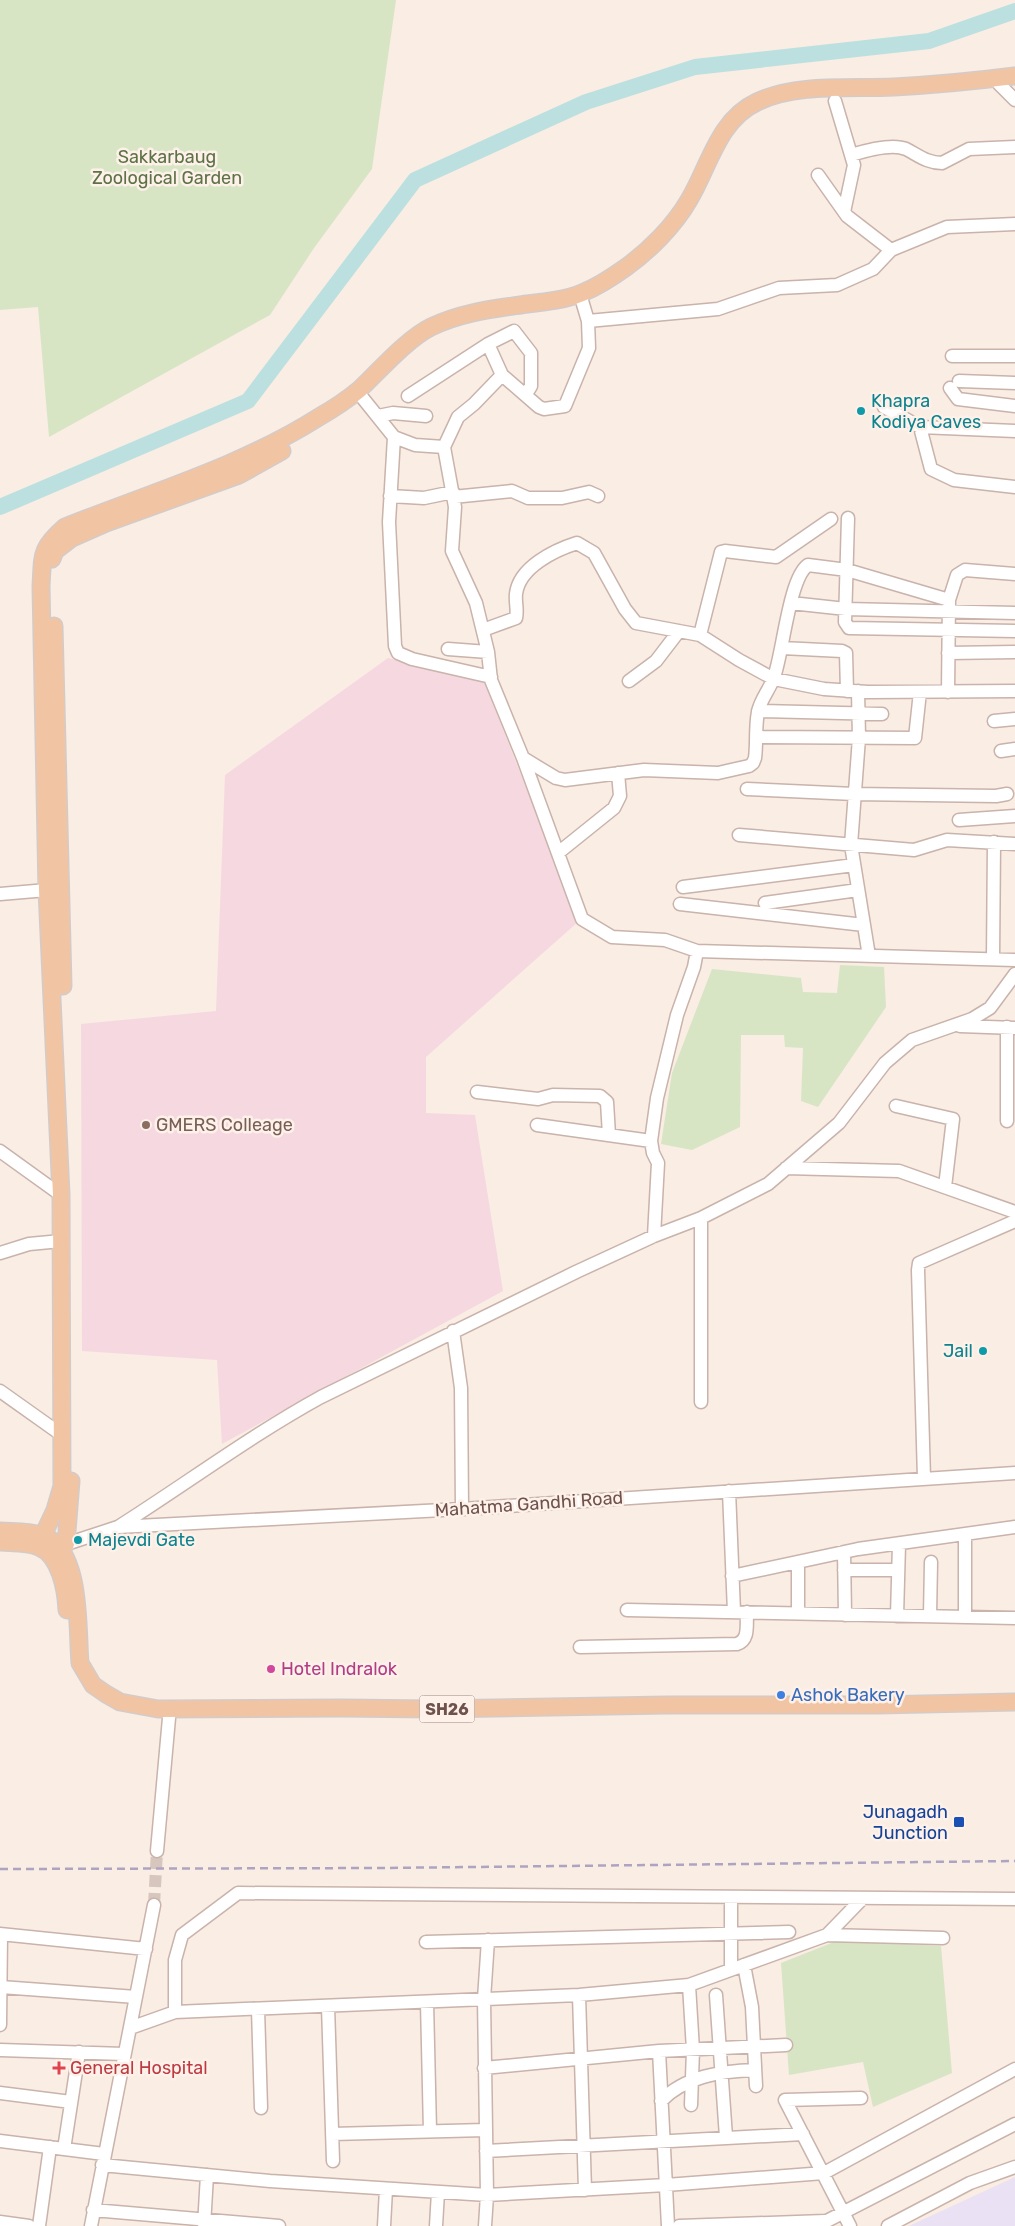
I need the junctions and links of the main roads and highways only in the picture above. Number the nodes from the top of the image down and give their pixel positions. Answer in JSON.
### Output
{"nodes":[{"id":1,"x":1015,"y":76,"type":"edge"},
{"id":2,"x":1007,"y":83,"type":"edge"},
{"id":3,"x":580,"y":298,"type":"junction"},
{"id":4,"x":360,"y":395,"type":"junction"},
{"id":5,"x":0,"y":1531,"type":"edge"},
{"id":6,"x":0,"y":1542,"type":"edge"},
{"id":7,"x":50,"y":1544,"type":"junction"},
{"id":8,"x":1015,"y":1702,"type":"edge"},
{"id":9,"x":1015,"y":1712,"type":"edge"}],
"edges":[{"from":1,"to":3,"type":"main road"},
{"from":2,"to":3,"type":"main road"},
{"from":3,"to":4,"type":"main road"},
{"from":4,"to":7,"type":"main road"},
{"from":4,"to":7,"type":"main road"},
{"from":5,"to":7,"type":"main road"},
{"from":6,"to":7,"type":"main road"},
{"from":7,"to":8,"type":"main road","number":"SH26"},
{"from":7,"to":9,"type":"main road","number":"SH26"}]}
